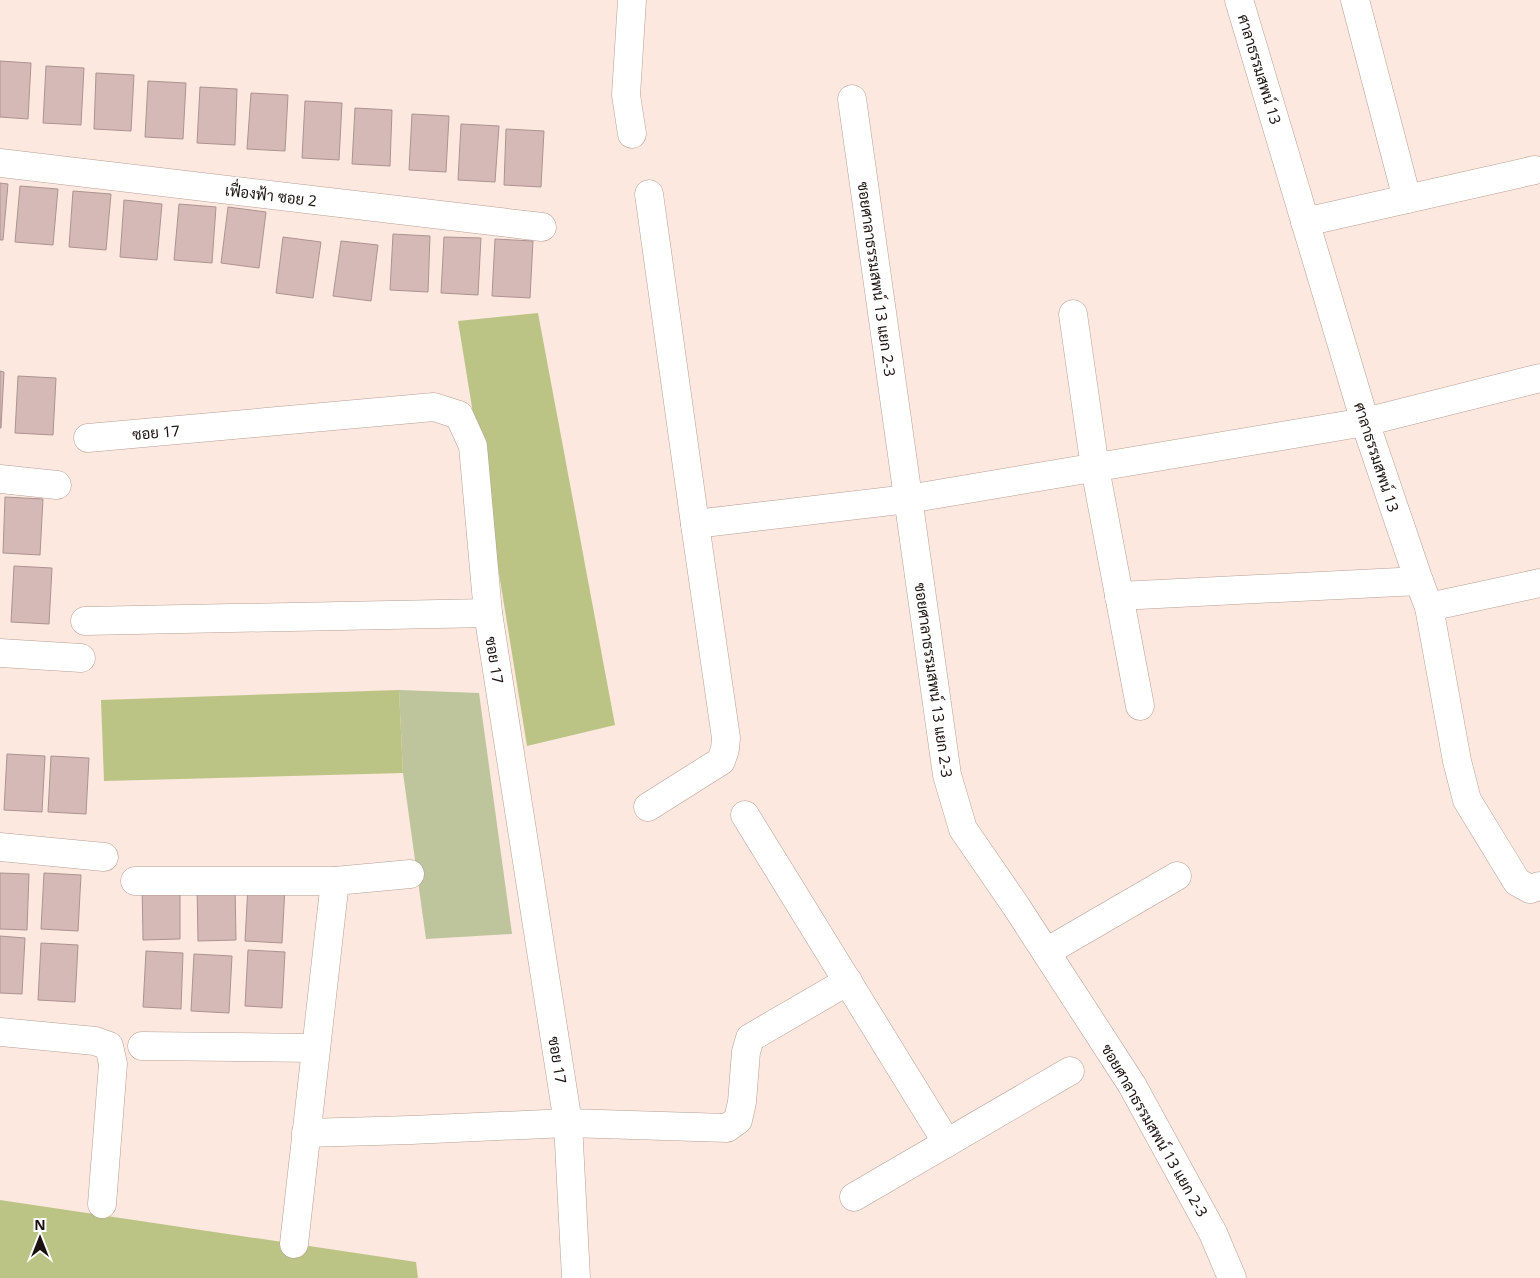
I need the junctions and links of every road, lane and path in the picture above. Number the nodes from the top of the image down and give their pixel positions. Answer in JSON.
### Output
{"nodes":[{"id":1,"x":632,"y":0,"type":"edge"},
{"id":2,"x":1239,"y":0,"type":"edge"},
{"id":3,"x":1355,"y":0,"type":"edge"},
{"id":4,"x":852,"y":99,"type":"dead end"},
{"id":5,"x":632,"y":134,"type":"dead end"},
{"id":6,"x":0,"y":163,"type":"edge"},
{"id":7,"x":1535,"y":170,"type":"dead end"},
{"id":8,"x":649,"y":194,"type":"dead end"},
{"id":9,"x":1407,"y":199,"type":"junction"},
{"id":10,"x":1305,"y":222,"type":"junction"},
{"id":11,"x":542,"y":227,"type":"dead end"},
{"id":12,"x":1073,"y":314,"type":"dead end"},
{"id":13,"x":1540,"y":378,"type":"edge"},
{"id":14,"x":1365,"y":422,"type":"junction"},
{"id":15,"x":88,"y":438,"type":"dead end"},
{"id":16,"x":1095,"y":468,"type":"junction"},
{"id":17,"x":0,"y":479,"type":"edge"},
{"id":18,"x":57,"y":485,"type":"dead end"},
{"id":19,"x":908,"y":499,"type":"junction"},
{"id":20,"x":695,"y":524,"type":"junction"},
{"id":21,"x":1419,"y":581,"type":"junction"},
{"id":22,"x":1540,"y":583,"type":"edge"},
{"id":23,"x":1119,"y":596,"type":"junction"},
{"id":24,"x":1429,"y":607,"type":"junction"},
{"id":25,"x":488,"y":613,"type":"junction"},
{"id":26,"x":85,"y":621,"type":"dead end"},
{"id":27,"x":0,"y":654,"type":"edge"},
{"id":28,"x":82,"y":658,"type":"dead end"},
{"id":29,"x":1140,"y":706,"type":"dead end"},
{"id":30,"x":648,"y":807,"type":"dead end"},
{"id":31,"x":745,"y":815,"type":"dead end"},
{"id":32,"x":0,"y":847,"type":"edge"},
{"id":33,"x":104,"y":857,"type":"dead end"},
{"id":34,"x":410,"y":874,"type":"dead end"},
{"id":35,"x":1177,"y":876,"type":"dead end"},
{"id":36,"x":136,"y":881,"type":"dead end"},
{"id":37,"x":335,"y":881,"type":"junction"},
{"id":38,"x":1540,"y":886,"type":"edge"},
{"id":39,"x":1046,"y":952,"type":"junction"},
{"id":40,"x":848,"y":981,"type":"junction"},
{"id":41,"x":0,"y":1032,"type":"edge"},
{"id":42,"x":142,"y":1046,"type":"dead end"},
{"id":43,"x":316,"y":1048,"type":"junction"},
{"id":44,"x":1070,"y":1071,"type":"dead end"},
{"id":45,"x":568,"y":1123,"type":"junction"},
{"id":46,"x":306,"y":1133,"type":"junction"},
{"id":47,"x":947,"y":1143,"type":"junction"},
{"id":48,"x":854,"y":1197,"type":"dead end"},
{"id":49,"x":102,"y":1204,"type":"dead end"},
{"id":50,"x":294,"y":1244,"type":"dead end"},
{"id":51,"x":576,"y":1278,"type":"edge"},
{"id":52,"x":1232,"y":1278,"type":"edge"}],
"edges":[{"from":1,"to":5,"type":"street"},
{"from":2,"to":10,"type":"street","name":"ศาลาธรรมสพน์ 13"},
{"from":3,"to":9,"type":"street"},
{"from":4,"to":19,"type":"street","name":"ซอยศาลาธรรมสพน์ 13 แยก 2-3"},
{"from":6,"to":11,"type":"street","name":"เฟื่องฟ้า ซอย 2"},
{"from":7,"to":9,"type":"street"},
{"from":8,"to":20,"type":"street"},
{"from":9,"to":10,"type":"street"},
{"from":10,"to":14,"type":"street","name":"ศาลาธรรมสพน์ 13"},
{"from":12,"to":16,"type":"street"},
{"from":13,"to":14,"type":"street"},
{"from":14,"to":16,"type":"street"},
{"from":14,"to":21,"type":"street","name":"ศาลาธรรมสพน์ 13"},
{"from":15,"to":25,"type":"street","name":"ซอย 17"},
{"from":16,"to":19,"type":"street"},
{"from":16,"to":23,"type":"street"},
{"from":17,"to":18,"type":"street"},
{"from":19,"to":20,"type":"street"},
{"from":19,"to":39,"type":"street","name":"ซอยศาลาธรรมสพน์ 13 แยก 2-3"},
{"from":20,"to":30,"type":"street"},
{"from":21,"to":23,"type":"street"},
{"from":21,"to":24,"type":"street","name":"ศาลาธรรมสพน์ 13"},
{"from":22,"to":24,"type":"street"},
{"from":23,"to":29,"type":"street"},
{"from":24,"to":38,"type":"street","name":"ศาลาธรรมสพน์ 13"},
{"from":25,"to":26,"type":"street"},
{"from":25,"to":45,"type":"street","name":"ซอย 17"},
{"from":27,"to":28,"type":"street"},
{"from":31,"to":40,"type":"street"},
{"from":32,"to":33,"type":"street"},
{"from":34,"to":37,"type":"street"},
{"from":35,"to":39,"type":"street"},
{"from":36,"to":37,"type":"street"},
{"from":37,"to":43,"type":"street"},
{"from":39,"to":52,"type":"street","name":"ซอยศาลาธรรมสพน์ 13 แยก 2-3"},
{"from":40,"to":45,"type":"street"},
{"from":40,"to":47,"type":"street"},
{"from":41,"to":49,"type":"street"},
{"from":42,"to":43,"type":"street"},
{"from":43,"to":46,"type":"street"},
{"from":44,"to":47,"type":"street"},
{"from":45,"to":46,"type":"street"},
{"from":45,"to":51,"type":"street","name":"ซอย 17"},
{"from":46,"to":50,"type":"street"},
{"from":47,"to":48,"type":"street"}]}
